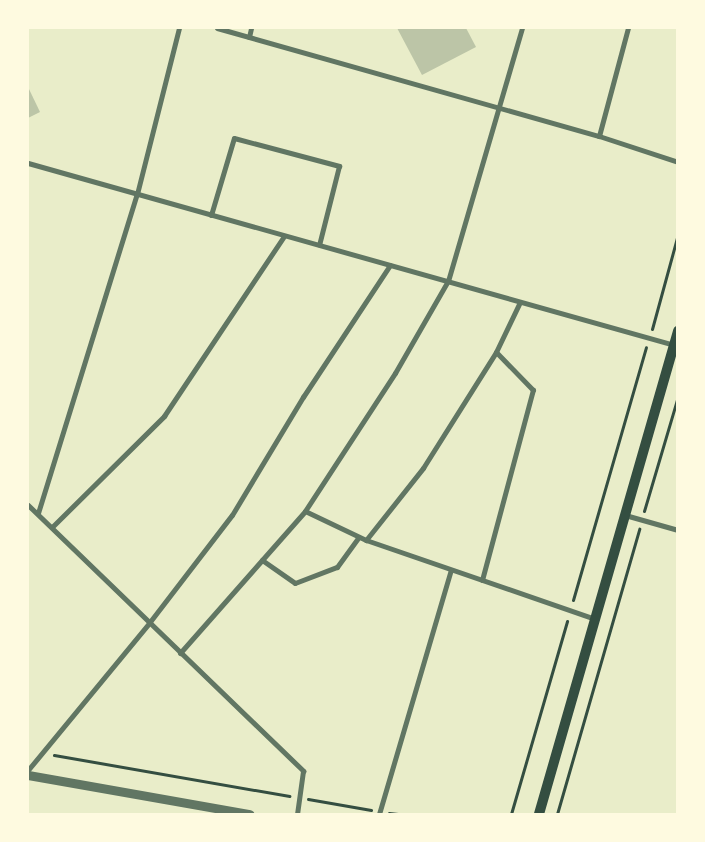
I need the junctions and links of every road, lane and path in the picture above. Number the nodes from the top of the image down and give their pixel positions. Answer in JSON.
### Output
{"nodes":[{"id":1,"x":179,"y":28,"type":"edge"},
{"id":2,"x":217,"y":28,"type":"edge"},
{"id":3,"x":252,"y":28,"type":"edge"},
{"id":4,"x":522,"y":28,"type":"edge"},
{"id":5,"x":628,"y":28,"type":"edge"},
{"id":6,"x":249,"y":37,"type":"junction"},
{"id":7,"x":499,"y":108,"type":"junction"},
{"id":8,"x":599,"y":136,"type":"junction"},
{"id":9,"x":678,"y":162,"type":"edge"},
{"id":10,"x":28,"y":164,"type":"edge"},
{"id":11,"x":137,"y":194,"type":"junction"},
{"id":12,"x":211,"y":215,"type":"junction"},
{"id":13,"x":678,"y":234,"type":"edge"},
{"id":14,"x":284,"y":236,"type":"junction"},
{"id":15,"x":319,"y":245,"type":"junction"},
{"id":16,"x":390,"y":265,"type":"junction"},
{"id":17,"x":448,"y":281,"type":"junction"},
{"id":18,"x":520,"y":302,"type":"junction"},
{"id":19,"x":678,"y":331,"type":"edge"},
{"id":20,"x":649,"y":338,"type":"junction"},
{"id":21,"x":674,"y":345,"type":"junction"},
{"id":22,"x":496,"y":352,"type":"junction"},
{"id":23,"x":678,"y":396,"type":"edge"},
{"id":24,"x":28,"y":505,"type":"edge"},
{"id":25,"x":304,"y":511,"type":"junction"},
{"id":26,"x":38,"y":513,"type":"junction"},
{"id":27,"x":625,"y":515,"type":"junction"},
{"id":28,"x":642,"y":520,"type":"junction"},
{"id":29,"x":52,"y":527,"type":"junction"},
{"id":30,"x":678,"y":530,"type":"edge"},
{"id":31,"x":359,"y":537,"type":"junction"},
{"id":32,"x":366,"y":540,"type":"junction"},
{"id":33,"x":262,"y":560,"type":"junction"},
{"id":34,"x":451,"y":570,"type":"junction"},
{"id":35,"x":482,"y":580,"type":"junction"},
{"id":36,"x":570,"y":611,"type":"junction"},
{"id":37,"x":595,"y":619,"type":"junction"},
{"id":38,"x":149,"y":623,"type":"junction"},
{"id":39,"x":180,"y":653,"type":"junction"},
{"id":40,"x":42,"y":753,"type":"junction"},
{"id":41,"x":28,"y":770,"type":"edge"},
{"id":42,"x":28,"y":775,"type":"edge"},
{"id":43,"x":299,"y":797,"type":"junction"},
{"id":44,"x":380,"y":813,"type":"edge"},
{"id":45,"x":246,"y":814,"type":"edge"},
{"id":46,"x":297,"y":814,"type":"edge"},
{"id":47,"x":398,"y":814,"type":"edge"},
{"id":48,"x":511,"y":814,"type":"edge"},
{"id":49,"x":539,"y":814,"type":"edge"},
{"id":50,"x":557,"y":814,"type":"edge"}],
"edges":[{"from":1,"to":11,"type":"street"},
{"from":2,"to":6,"type":"street"},
{"from":3,"to":6,"type":"street"},
{"from":4,"to":7,"type":"street"},
{"from":5,"to":8,"type":"street"},
{"from":6,"to":7,"type":"street"},
{"from":7,"to":8,"type":"street"},
{"from":7,"to":17,"type":"street"},
{"from":8,"to":9,"type":"street"},
{"from":10,"to":11,"type":"street"},
{"from":11,"to":12,"type":"street"},
{"from":11,"to":26,"type":"street"},
{"from":12,"to":14,"type":"street"},
{"from":12,"to":15,"type":"street"},
{"from":13,"to":20,"type":"path"},
{"from":14,"to":15,"type":"street"},
{"from":14,"to":29,"type":"street"},
{"from":15,"to":16,"type":"street"},
{"from":16,"to":17,"type":"street"},
{"from":16,"to":38,"type":"street"},
{"from":17,"to":18,"type":"street"},
{"from":17,"to":25,"type":"street"},
{"from":18,"to":20,"type":"street"},
{"from":18,"to":22,"type":"street"},
{"from":19,"to":21,"type":"main road"},
{"from":20,"to":21,"type":"street"},
{"from":20,"to":36,"type":"path"},
{"from":21,"to":27,"type":"main road"},
{"from":22,"to":32,"type":"street"},
{"from":22,"to":35,"type":"street"},
{"from":23,"to":28,"type":"path"},
{"from":24,"to":26,"type":"street"},
{"from":25,"to":31,"type":"street"},
{"from":25,"to":33,"type":"street"},
{"from":26,"to":29,"type":"street"},
{"from":27,"to":28,"type":"street"},
{"from":27,"to":37,"type":"main road"},
{"from":28,"to":30,"type":"street"},
{"from":28,"to":50,"type":"path"},
{"from":29,"to":38,"type":"street"},
{"from":31,"to":32,"type":"street"},
{"from":31,"to":33,"type":"street"},
{"from":32,"to":34,"type":"street"},
{"from":33,"to":39,"type":"street"},
{"from":34,"to":35,"type":"street"},
{"from":34,"to":44,"type":"street"},
{"from":35,"to":36,"type":"street"},
{"from":36,"to":37,"type":"street"},
{"from":36,"to":48,"type":"path"},
{"from":37,"to":49,"type":"main road"},
{"from":38,"to":39,"type":"street"},
{"from":38,"to":40,"type":"street"},
{"from":39,"to":43,"type":"street"},
{"from":40,"to":41,"type":"street"},
{"from":40,"to":43,"type":"path"},
{"from":42,"to":45,"type":"street"},
{"from":43,"to":44,"type":"path"},
{"from":43,"to":46,"type":"street"},
{"from":44,"to":47,"type":"path"}]}
